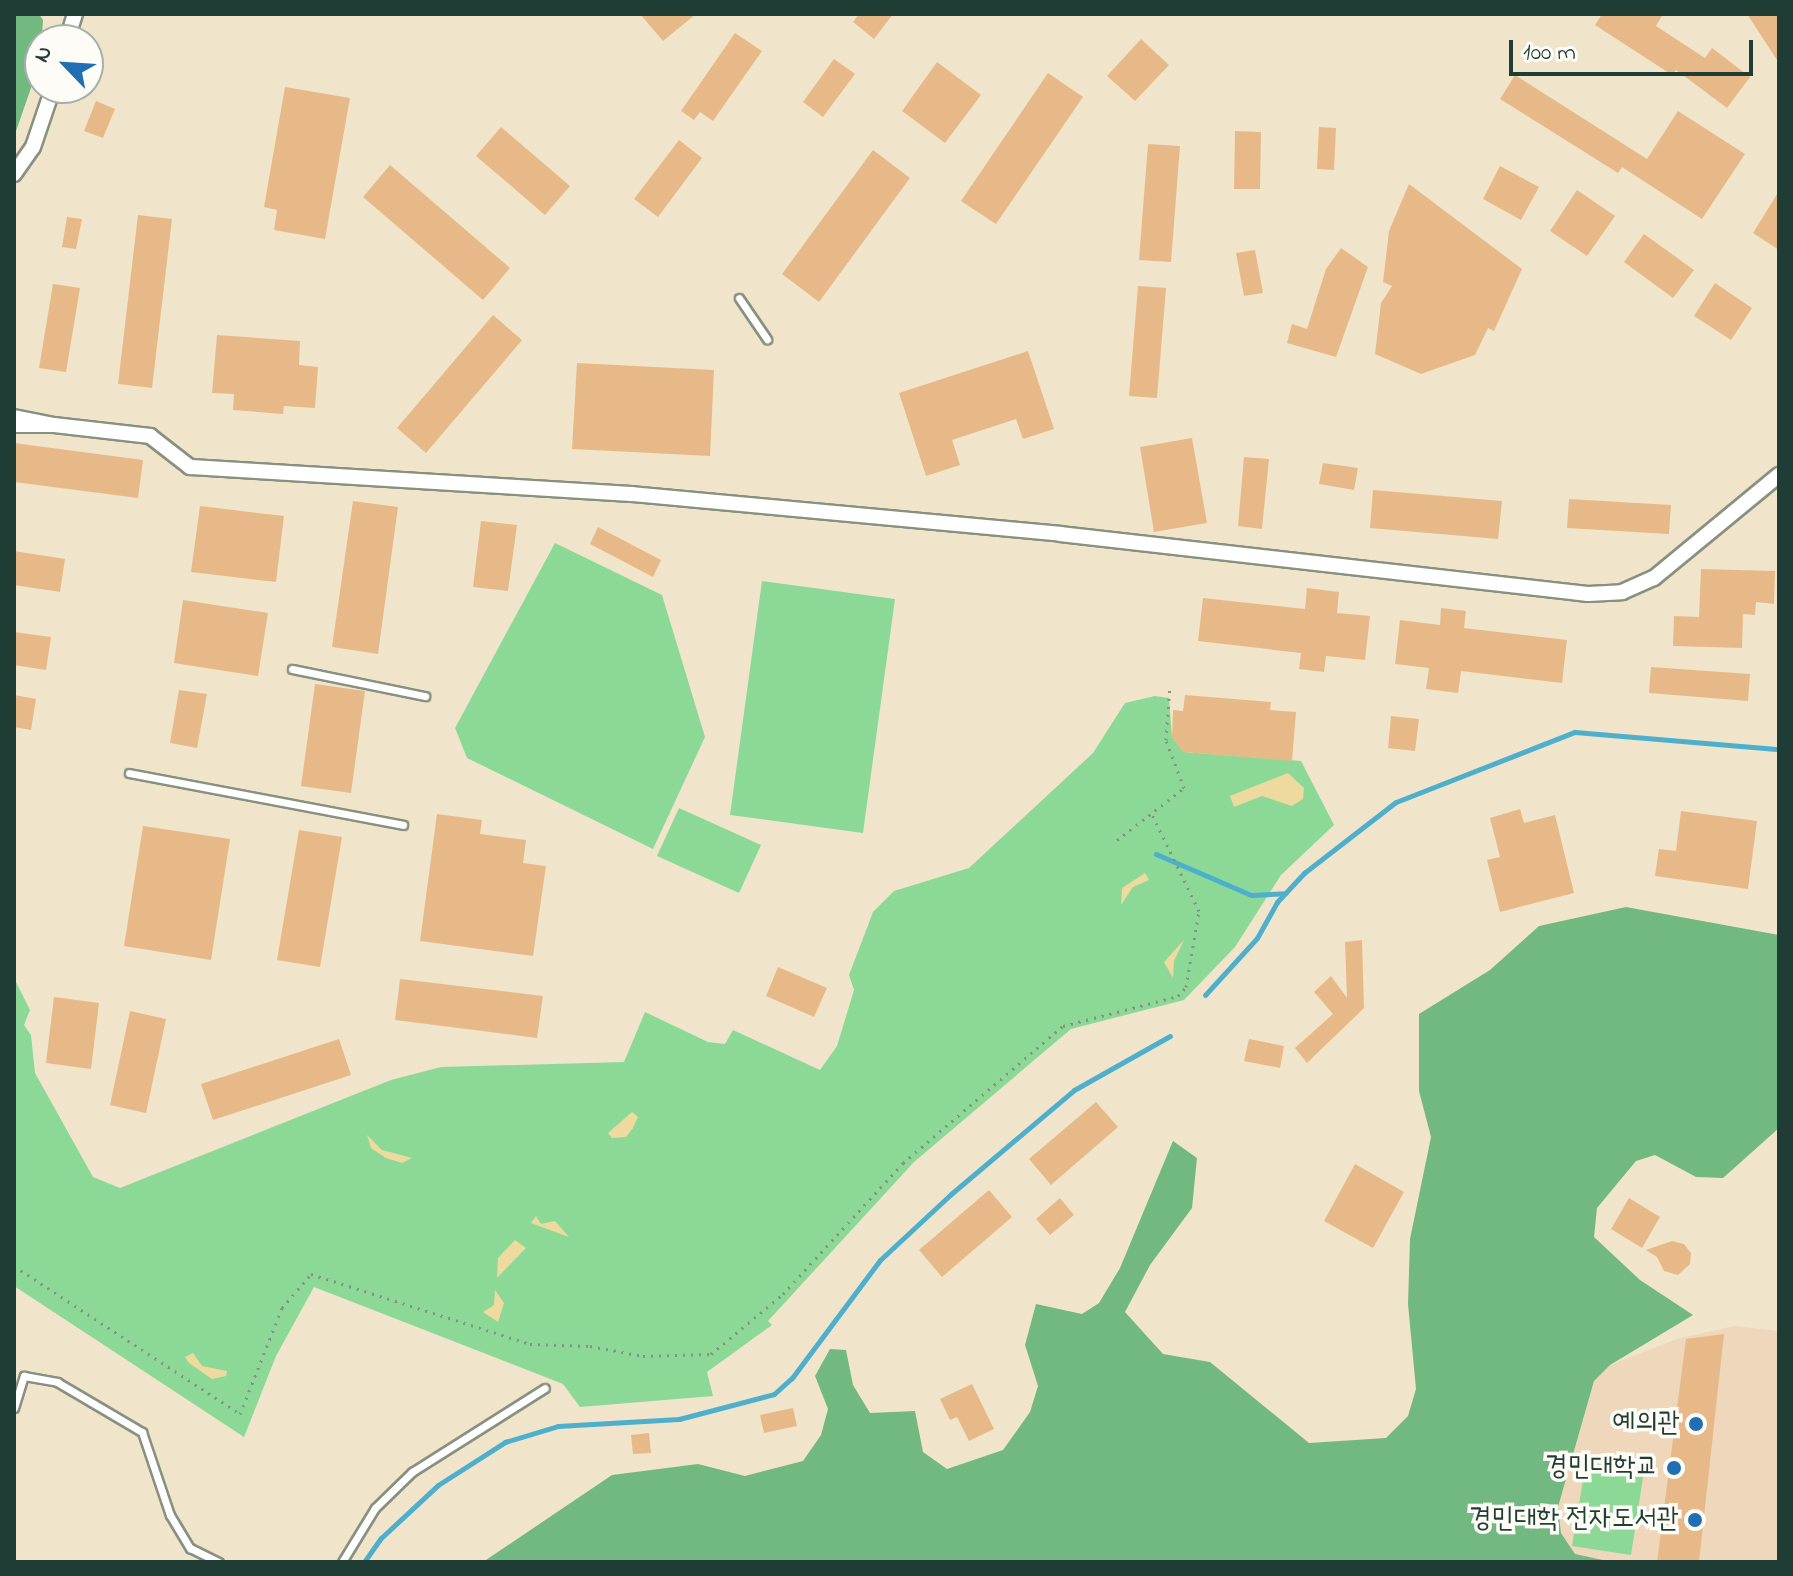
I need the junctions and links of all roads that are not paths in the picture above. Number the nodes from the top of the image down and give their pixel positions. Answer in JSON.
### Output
{"nodes":[{"id":1,"x":48,"y":104,"type":"edge"},
{"id":2,"x":14,"y":174,"type":"edge"},
{"id":3,"x":739,"y":298,"type":"dead end"},
{"id":4,"x":767,"y":339,"type":"dead end"},
{"id":5,"x":14,"y":417,"type":"edge"},
{"id":6,"x":14,"y":425,"type":"edge"},
{"id":7,"x":54,"y":425,"type":"junction"},
{"id":8,"x":1779,"y":475,"type":"edge"},
{"id":9,"x":292,"y":669,"type":"dead end"},
{"id":10,"x":425,"y":696,"type":"dead end"},
{"id":11,"x":129,"y":773,"type":"dead end"},
{"id":12,"x":403,"y":825,"type":"dead end"},
{"id":13,"x":545,"y":1388,"type":"dead end"},
{"id":14,"x":14,"y":1408,"type":"edge"},
{"id":15,"x":219,"y":1562,"type":"edge"},
{"id":16,"x":342,"y":1562,"type":"edge"}],
"edges":[{"from":1,"to":2,"type":"street"},
{"from":3,"to":4,"type":"lane"},
{"from":5,"to":7,"type":"street"},
{"from":6,"to":7,"type":"street"},
{"from":7,"to":8,"type":"street"},
{"from":9,"to":10,"type":"lane"},
{"from":11,"to":12,"type":"lane"},
{"from":13,"to":16,"type":"lane"},
{"from":14,"to":15,"type":"lane"}]}
